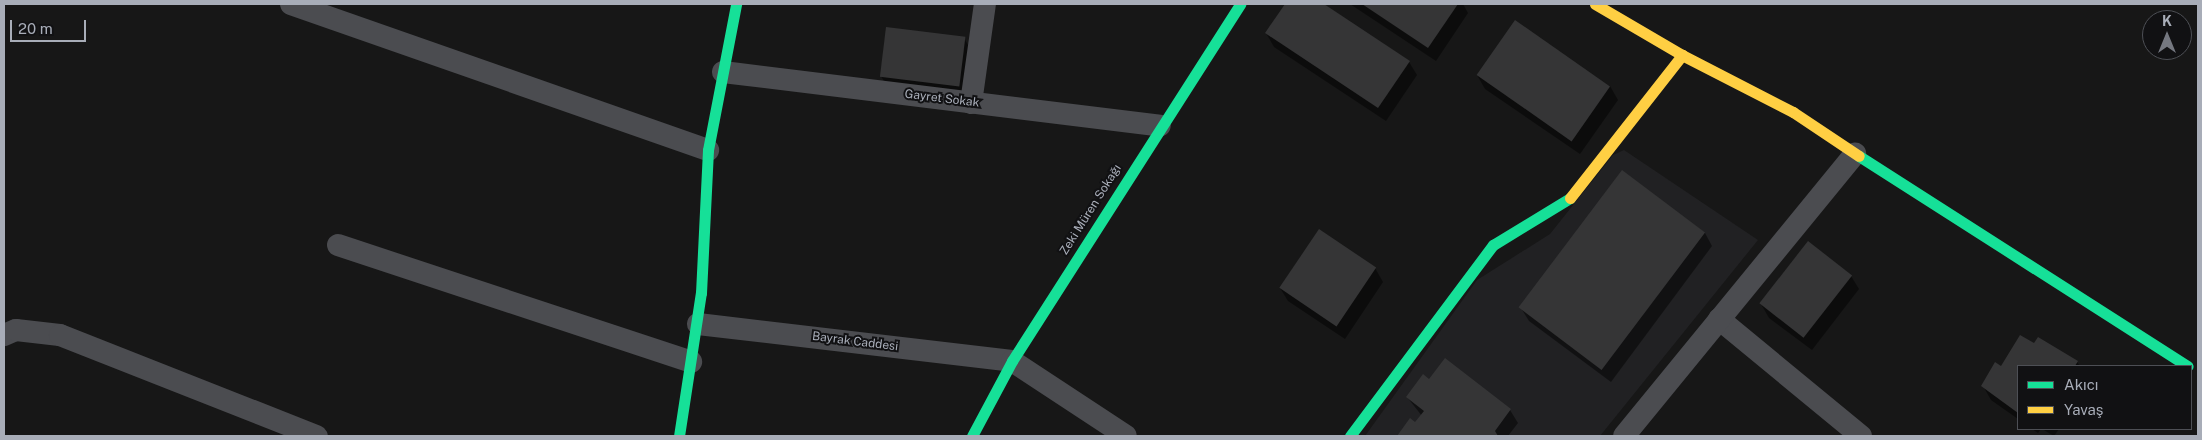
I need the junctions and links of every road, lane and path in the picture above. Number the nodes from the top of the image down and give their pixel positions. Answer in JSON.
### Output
{"nodes":[{"id":1,"x":291,"y":4,"type":"edge"},
{"id":2,"x":736,"y":4,"type":"edge"},
{"id":3,"x":985,"y":4,"type":"edge"},
{"id":4,"x":1240,"y":4,"type":"edge"},
{"id":5,"x":1595,"y":4,"type":"edge"},
{"id":6,"x":1682,"y":56,"type":"junction"},
{"id":7,"x":723,"y":72,"type":"junction"},
{"id":8,"x":971,"y":102,"type":"junction"},
{"id":9,"x":1160,"y":126,"type":"junction"},
{"id":10,"x":708,"y":150,"type":"junction"},
{"id":11,"x":1855,"y":154,"type":"junction"},
{"id":12,"x":338,"y":246,"type":"dead end"},
{"id":13,"x":1719,"y":319,"type":"junction"},
{"id":14,"x":698,"y":324,"type":"junction"},
{"id":15,"x":4,"y":335,"type":"edge"},
{"id":16,"x":1012,"y":361,"type":"junction"},
{"id":17,"x":691,"y":362,"type":"junction"},
{"id":18,"x":2186,"y":365,"type":"edge"},
{"id":19,"x":318,"y":436,"type":"edge"},
{"id":20,"x":679,"y":436,"type":"edge"},
{"id":21,"x":972,"y":436,"type":"edge"},
{"id":22,"x":1126,"y":436,"type":"edge"},
{"id":23,"x":1350,"y":436,"type":"edge"},
{"id":24,"x":1624,"y":436,"type":"edge"},
{"id":25,"x":1861,"y":436,"type":"edge"}],
"edges":[{"from":1,"to":10,"type":"street"},
{"from":2,"to":7,"type":"street"},
{"from":3,"to":8,"type":"street"},
{"from":4,"to":9,"type":"street","name":"Zeki Müren Sokağı"},
{"from":5,"to":6,"type":"street"},
{"from":6,"to":11,"type":"street"},
{"from":6,"to":23,"type":"street"},
{"from":7,"to":8,"type":"street","name":"Gayret Sokak"},
{"from":7,"to":10,"type":"street"},
{"from":8,"to":9,"type":"street","name":"Gayret Sokak"},
{"from":9,"to":16,"type":"street","name":"Zeki Müren Sokağı"},
{"from":10,"to":14,"type":"street"},
{"from":11,"to":13,"type":"street"},
{"from":11,"to":18,"type":"street"},
{"from":12,"to":17,"type":"street"},
{"from":13,"to":24,"type":"street"},
{"from":13,"to":25,"type":"street"},
{"from":14,"to":16,"type":"street","name":"Bayrak Caddesi"},
{"from":14,"to":17,"type":"street"},
{"from":15,"to":19,"type":"street"},
{"from":16,"to":21,"type":"street","name":"Zeki Müren Sokağı"},
{"from":16,"to":22,"type":"street"},
{"from":17,"to":20,"type":"street"}]}
